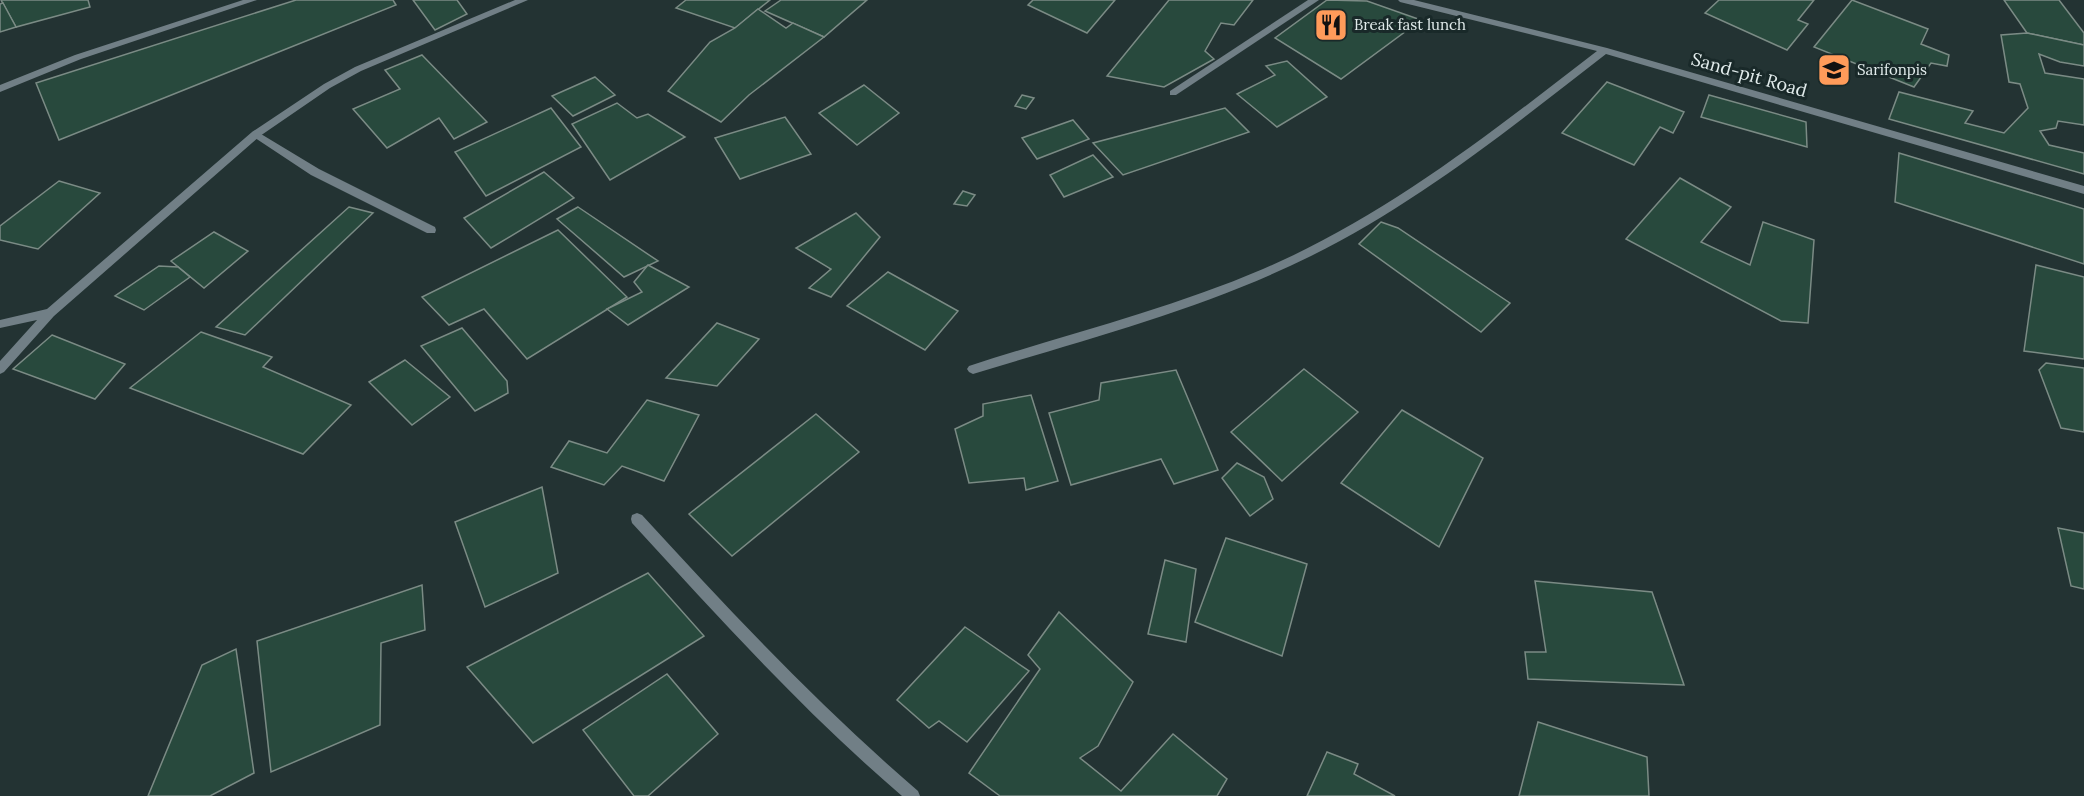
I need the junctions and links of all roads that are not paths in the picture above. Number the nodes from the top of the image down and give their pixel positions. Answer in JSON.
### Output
{"nodes":[{"id":1,"x":252,"y":0,"type":"edge"},
{"id":2,"x":523,"y":0,"type":"edge"},
{"id":3,"x":1314,"y":0,"type":"edge"},
{"id":4,"x":1403,"y":0,"type":"edge"},
{"id":5,"x":1604,"y":50,"type":"junction"},
{"id":6,"x":0,"y":89,"type":"edge"},
{"id":7,"x":1173,"y":93,"type":"dead end"},
{"id":8,"x":256,"y":134,"type":"junction"},
{"id":9,"x":2084,"y":190,"type":"edge"},
{"id":10,"x":430,"y":230,"type":"dead end"},
{"id":11,"x":50,"y":314,"type":"junction"},
{"id":12,"x":0,"y":324,"type":"edge"},
{"id":13,"x":0,"y":369,"type":"edge"},
{"id":14,"x":973,"y":369,"type":"dead end"},
{"id":15,"x":638,"y":519,"type":"dead end"},
{"id":16,"x":914,"y":796,"type":"edge"}],
"edges":[{"from":1,"to":6,"type":"street"},
{"from":2,"to":8,"type":"street"},
{"from":3,"to":7,"type":"street"},
{"from":4,"to":5,"type":"street","name":"Sand-pit Road"},
{"from":5,"to":9,"type":"street","name":"Sand-pit Road"},
{"from":5,"to":14,"type":"street"},
{"from":8,"to":10,"type":"street"},
{"from":8,"to":11,"type":"street"},
{"from":11,"to":12,"type":"street"},
{"from":11,"to":13,"type":"street"},
{"from":15,"to":16,"type":"street"}]}
